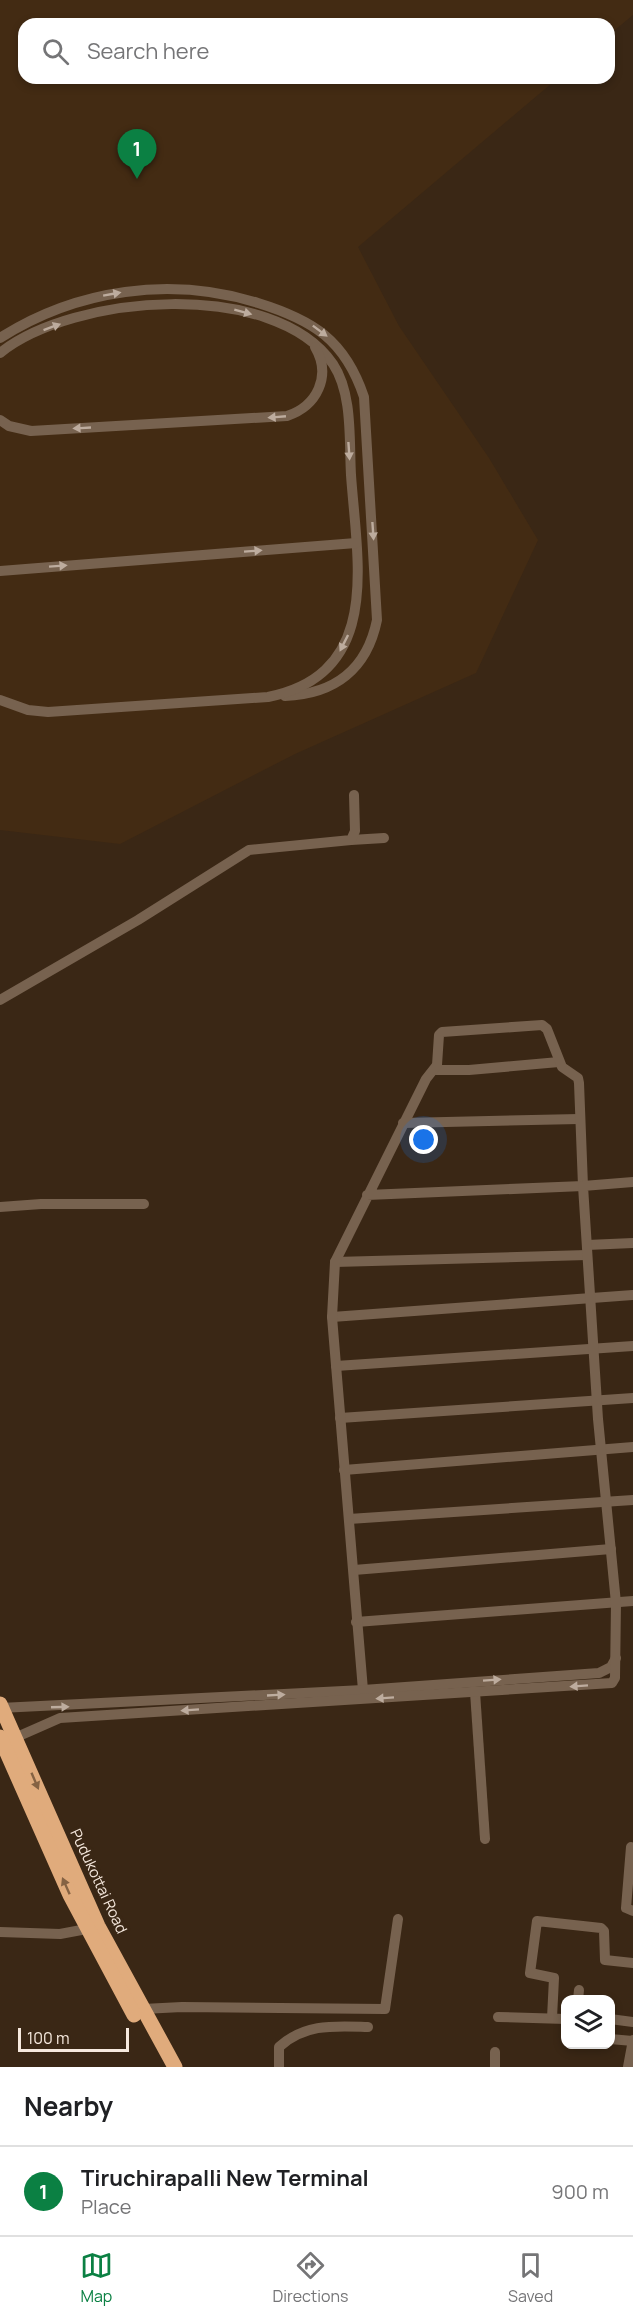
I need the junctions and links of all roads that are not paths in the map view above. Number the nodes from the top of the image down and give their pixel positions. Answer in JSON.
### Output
{"nodes":[{"id":1,"x":0,"y":338,"type":"edge"},
{"id":2,"x":313,"y":345,"type":"junction"},
{"id":3,"x":0,"y":353,"type":"edge"},
{"id":4,"x":0,"y":420,"type":"edge"},
{"id":5,"x":356,"y":543,"type":"junction"},
{"id":6,"x":0,"y":571,"type":"edge"},
{"id":7,"x":268,"y":697,"type":"junction"},
{"id":8,"x":0,"y":700,"type":"edge"},
{"id":9,"x":354,"y":795,"type":"dead end"},
{"id":10,"x":384,"y":838,"type":"dead end"},
{"id":11,"x":351,"y":840,"type":"junction"},
{"id":12,"x":0,"y":1000,"type":"edge"},
{"id":13,"x":559,"y":1062,"type":"junction"},
{"id":14,"x":434,"y":1070,"type":"junction"},
{"id":15,"x":579,"y":1119,"type":"junction"},
{"id":16,"x":403,"y":1123,"type":"junction"},
{"id":17,"x":633,"y":1182,"type":"edge"},
{"id":18,"x":583,"y":1186,"type":"junction"},
{"id":19,"x":367,"y":1195,"type":"junction"},
{"id":20,"x":144,"y":1204,"type":"dead end"},
{"id":21,"x":0,"y":1207,"type":"edge"},
{"id":22,"x":633,"y":1243,"type":"edge"},
{"id":23,"x":587,"y":1250,"type":"junction"},
{"id":24,"x":334,"y":1262,"type":"junction"},
{"id":25,"x":633,"y":1295,"type":"edge"},
{"id":26,"x":590,"y":1298,"type":"junction"},
{"id":27,"x":332,"y":1317,"type":"junction"},
{"id":28,"x":633,"y":1346,"type":"edge"},
{"id":29,"x":593,"y":1349,"type":"junction"},
{"id":30,"x":336,"y":1366,"type":"junction"},
{"id":31,"x":633,"y":1398,"type":"edge"},
{"id":32,"x":597,"y":1400,"type":"junction"},
{"id":33,"x":340,"y":1418,"type":"junction"},
{"id":34,"x":633,"y":1448,"type":"edge"},
{"id":35,"x":601,"y":1449,"type":"junction"},
{"id":36,"x":344,"y":1470,"type":"junction"},
{"id":37,"x":633,"y":1500,"type":"edge"},
{"id":38,"x":606,"y":1503,"type":"junction"},
{"id":39,"x":349,"y":1519,"type":"junction"},
{"id":40,"x":611,"y":1549,"type":"junction"},
{"id":41,"x":354,"y":1570,"type":"junction"},
{"id":42,"x":633,"y":1601,"type":"edge"},
{"id":43,"x":616,"y":1603,"type":"junction"},
{"id":44,"x":356,"y":1622,"type":"junction"},
{"id":45,"x":468,"y":1689,"type":"junction"},
{"id":46,"x":363,"y":1690,"type":"junction"},
{"id":47,"x":233,"y":1702,"type":"junction"},
{"id":48,"x":1,"y":1707,"type":"edge"},
{"id":49,"x":6,"y":1739,"type":"edge"},
{"id":50,"x":485,"y":1839,"type":"dead end"},
{"id":51,"x":631,"y":1846,"type":"dead end"},
{"id":52,"x":633,"y":1911,"type":"edge"},
{"id":53,"x":398,"y":1919,"type":"dead end"},
{"id":54,"x":93,"y":1928,"type":"junction"},
{"id":55,"x":0,"y":1932,"type":"edge"},
{"id":56,"x":633,"y":1963,"type":"edge"},
{"id":57,"x":143,"y":2009,"type":"junction"},
{"id":58,"x":498,"y":2017,"type":"dead end"},
{"id":59,"x":552,"y":2018,"type":"junction"},
{"id":60,"x":561,"y":2019,"type":"edge"},
{"id":61,"x":615,"y":2020,"type":"edge"},
{"id":62,"x":633,"y":2022,"type":"edge"},
{"id":63,"x":368,"y":2026,"type":"dead end"},
{"id":64,"x":615,"y":2039,"type":"edge"},
{"id":65,"x":633,"y":2041,"type":"edge"},
{"id":66,"x":495,"y":2052,"type":"dead end"},
{"id":67,"x":164,"y":2067,"type":"edge"},
{"id":68,"x":175,"y":2067,"type":"edge"},
{"id":69,"x":279,"y":2067,"type":"edge"},
{"id":70,"x":495,"y":2067,"type":"edge"},
{"id":71,"x":628,"y":2067,"type":"edge"}],
"edges":[{"from":1,"to":7,"type":"street","one_way":true},
{"from":3,"to":2,"type":"street","one_way":true},
{"from":2,"to":4,"type":"street","one_way":true},
{"from":2,"to":5,"type":"street","one_way":true},
{"from":6,"to":5,"type":"street","one_way":true},
{"from":5,"to":7,"type":"street","one_way":true},
{"from":7,"to":8,"type":"street"},
{"from":9,"to":11,"type":"street"},
{"from":10,"to":11,"type":"street"},
{"from":11,"to":12,"type":"street"},
{"from":13,"to":14,"type":"street"},
{"from":13,"to":14,"type":"street"},
{"from":13,"to":15,"type":"street"},
{"from":14,"to":16,"type":"street"},
{"from":15,"to":16,"type":"street"},
{"from":15,"to":18,"type":"street"},
{"from":16,"to":19,"type":"street"},
{"from":17,"to":18,"type":"street"},
{"from":18,"to":19,"type":"street"},
{"from":18,"to":23,"type":"street"},
{"from":19,"to":24,"type":"street"},
{"from":20,"to":21,"type":"street"},
{"from":22,"to":23,"type":"street"},
{"from":23,"to":24,"type":"street"},
{"from":23,"to":26,"type":"street"},
{"from":24,"to":27,"type":"street"},
{"from":25,"to":26,"type":"street"},
{"from":26,"to":27,"type":"street"},
{"from":26,"to":29,"type":"street"},
{"from":27,"to":30,"type":"street"},
{"from":28,"to":29,"type":"street"},
{"from":29,"to":30,"type":"street"},
{"from":29,"to":32,"type":"street"},
{"from":30,"to":33,"type":"street"},
{"from":31,"to":32,"type":"street"},
{"from":32,"to":33,"type":"street"},
{"from":32,"to":35,"type":"street"},
{"from":33,"to":36,"type":"street"},
{"from":34,"to":35,"type":"street"},
{"from":35,"to":36,"type":"street"},
{"from":35,"to":38,"type":"street"},
{"from":36,"to":39,"type":"street"},
{"from":37,"to":38,"type":"street"},
{"from":38,"to":39,"type":"street"},
{"from":38,"to":40,"type":"street"},
{"from":39,"to":41,"type":"street"},
{"from":40,"to":41,"type":"street"},
{"from":40,"to":43,"type":"street"},
{"from":41,"to":44,"type":"street"},
{"from":42,"to":43,"type":"street"},
{"from":43,"to":44,"type":"street"},
{"from":43,"to":45,"type":"street"},
{"from":44,"to":46,"type":"street"},
{"from":45,"to":46,"type":"street"},
{"from":45,"to":47,"type":"street","one_way":true},
{"from":45,"to":50,"type":"street"},
{"from":47,"to":46,"type":"street","one_way":true},
{"from":48,"to":47,"type":"street","one_way":true},
{"from":47,"to":49,"type":"street","one_way":true},
{"from":48,"to":49,"type":"highway","name":"Pudukottai Road"},
{"from":49,"to":54,"type":"highway","name":"Pudukottai Road"},
{"from":51,"to":52,"type":"street"},
{"from":53,"to":57,"type":"street"},
{"from":54,"to":55,"type":"street"},
{"from":54,"to":57,"type":"highway","name":"Pudukottai Road"},
{"from":54,"to":67,"type":"highway","name":"Pudukottai Road"},
{"from":56,"to":59,"type":"street"},
{"from":57,"to":68,"type":"highway","name":"Pudukottai Road"},
{"from":58,"to":59,"type":"street"},
{"from":59,"to":60,"type":"street"},
{"from":61,"to":62,"type":"street"},
{"from":63,"to":69,"type":"street"},
{"from":64,"to":65,"type":"street"},
{"from":65,"to":71,"type":"street"},
{"from":66,"to":70,"type":"street"}]}
